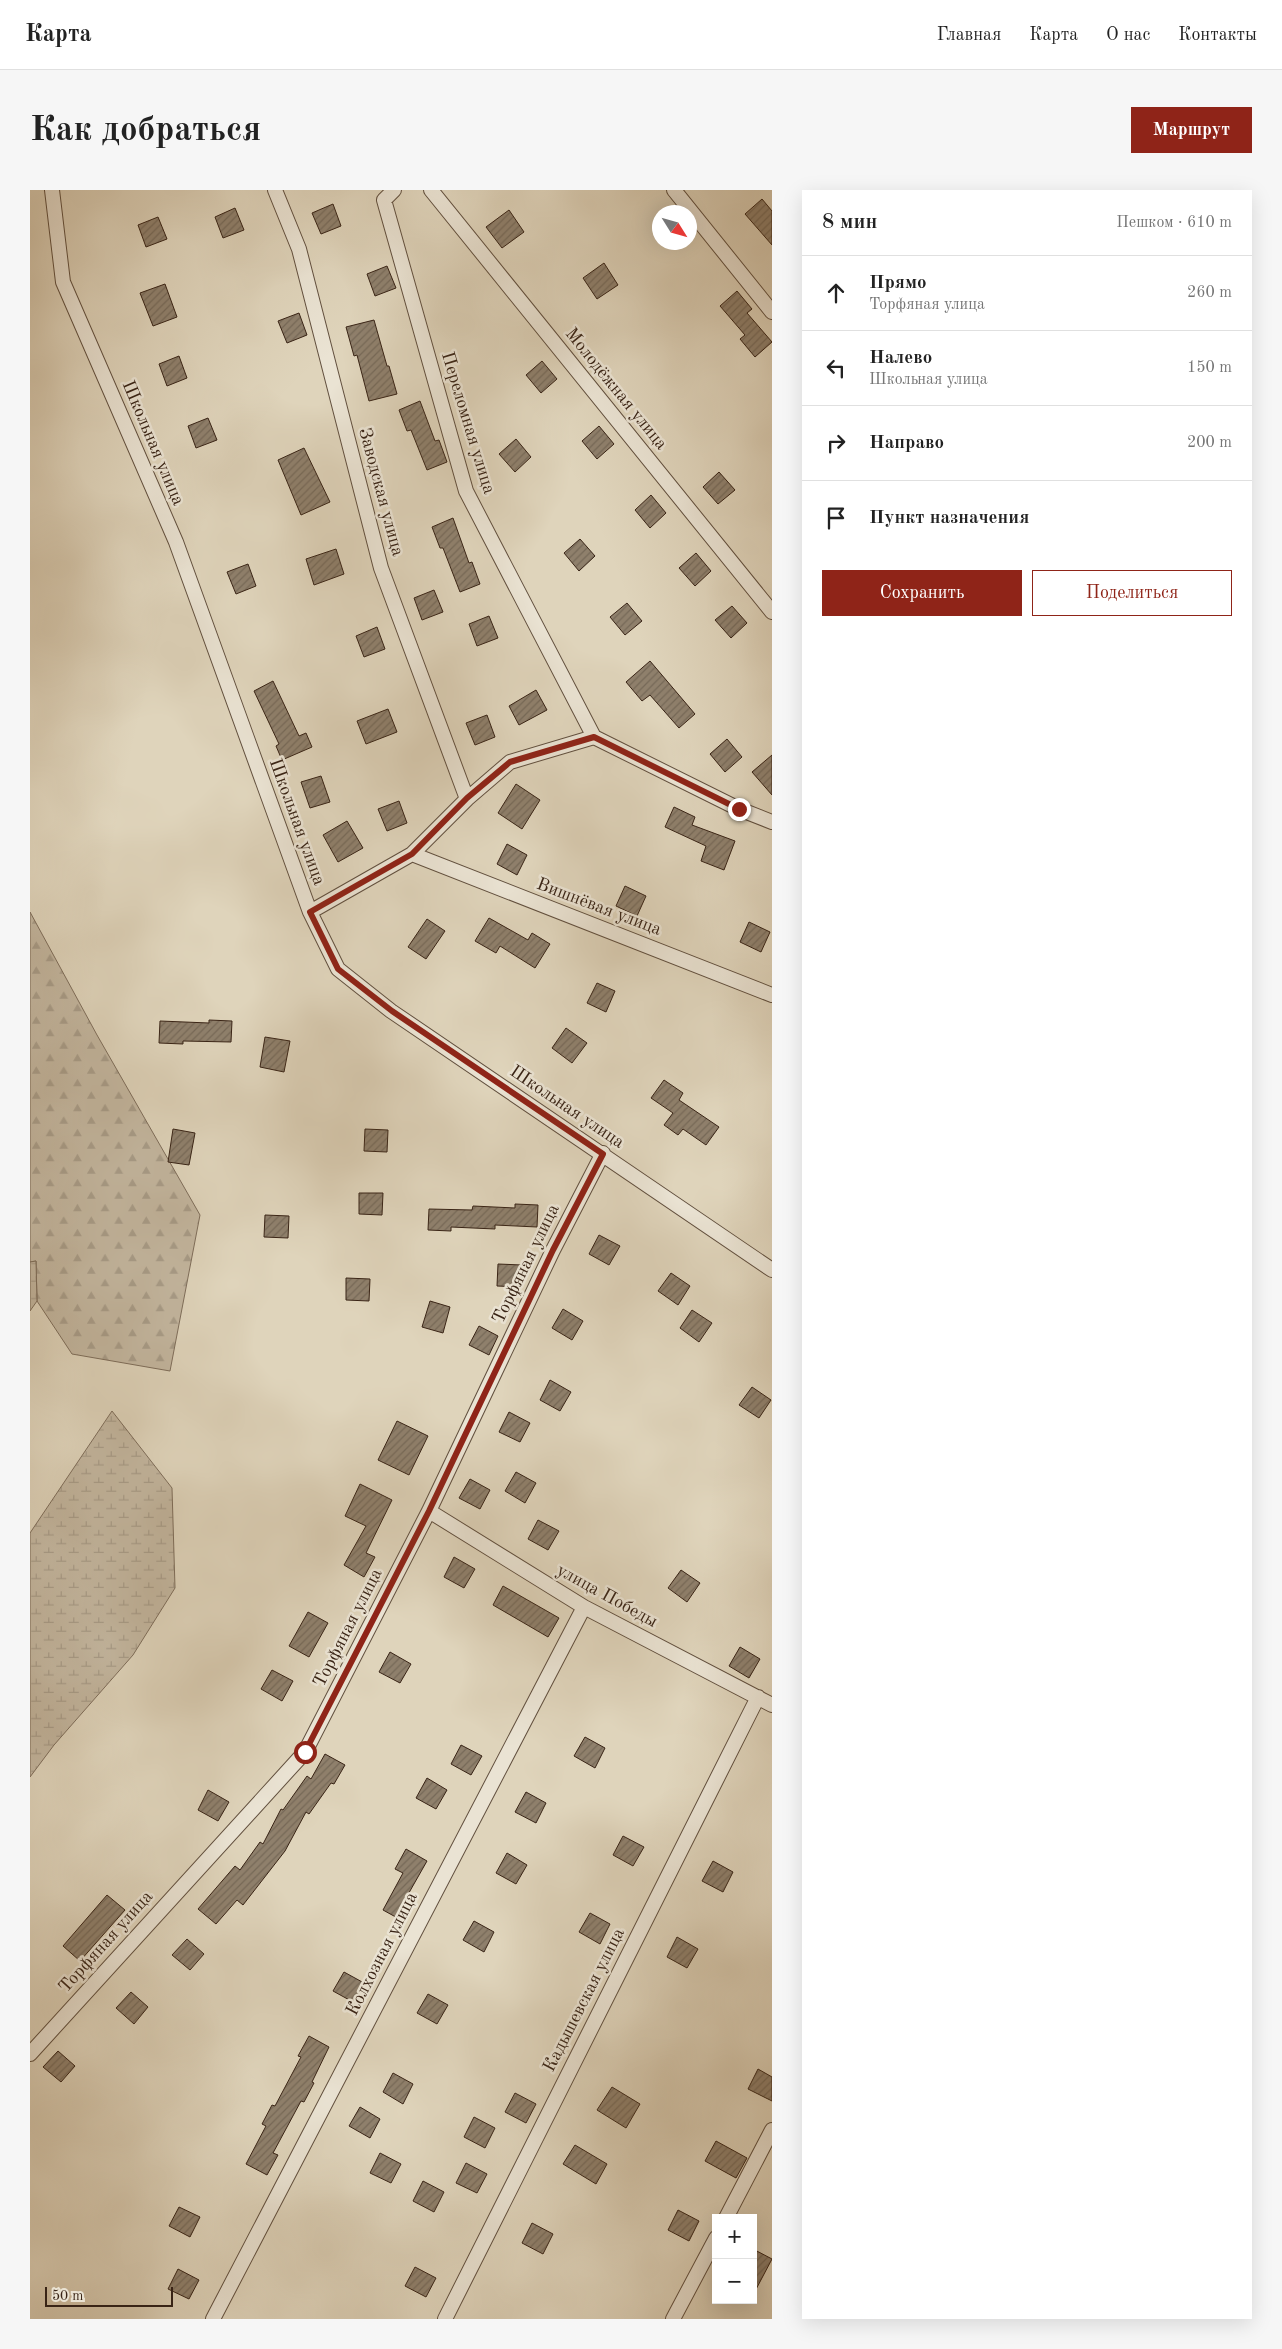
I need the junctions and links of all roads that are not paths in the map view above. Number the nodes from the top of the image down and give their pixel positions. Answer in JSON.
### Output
{"nodes":[{"id":1,"x":52,"y":190,"type":"edge"},
{"id":2,"x":275,"y":190,"type":"edge"},
{"id":3,"x":394,"y":190,"type":"edge"},
{"id":4,"x":431,"y":190,"type":"edge"},
{"id":5,"x":674,"y":190,"type":"edge"},
{"id":6,"x":772,"y":312,"type":"edge"},
{"id":7,"x":772,"y":612,"type":"edge"},
{"id":8,"x":594,"y":737,"type":"junction"},
{"id":9,"x":467,"y":798,"type":"junction"},
{"id":10,"x":772,"y":822,"type":"edge"},
{"id":11,"x":412,"y":854,"type":"junction"},
{"id":12,"x":310,"y":912,"type":"junction"},
{"id":13,"x":772,"y":995,"type":"edge"},
{"id":14,"x":603,"y":1154,"type":"junction"},
{"id":15,"x":772,"y":1270,"type":"edge"},
{"id":16,"x":429,"y":1511,"type":"junction"},
{"id":17,"x":584,"y":1607,"type":"junction"},
{"id":18,"x":758,"y":1697,"type":"junction"},
{"id":19,"x":772,"y":1705,"type":"edge"},
{"id":20,"x":30,"y":2054,"type":"edge"},
{"id":21,"x":772,"y":2130,"type":"edge"},
{"id":22,"x":728,"y":2214,"type":"edge"},
{"id":23,"x":712,"y":2246,"type":"edge"},
{"id":24,"x":213,"y":2319,"type":"edge"},
{"id":25,"x":445,"y":2319,"type":"edge"},
{"id":26,"x":673,"y":2319,"type":"edge"}],
"edges":[{"from":1,"to":12,"type":"street","name":"Школьная улица"},
{"from":2,"to":9,"type":"street","name":"Заводская улица"},
{"from":3,"to":8,"type":"street","name":"Переломная улица"},
{"from":4,"to":7,"type":"street","name":"Молодёжная улица"},
{"from":5,"to":6,"type":"street"},
{"from":8,"to":9,"type":"street"},
{"from":8,"to":10,"type":"street"},
{"from":9,"to":11,"type":"street"},
{"from":11,"to":12,"type":"street"},
{"from":11,"to":13,"type":"street","name":"Вишнёвая улица"},
{"from":12,"to":14,"type":"street","name":"Школьная улица"},
{"from":14,"to":15,"type":"street","name":"Школьная улица"},
{"from":14,"to":16,"type":"street","name":"Торфяная улица"},
{"from":16,"to":17,"type":"street","name":"улица Победы"},
{"from":16,"to":20,"type":"street","name":"Торфяная улица"},
{"from":17,"to":18,"type":"street","name":"улица Победы"},
{"from":17,"to":24,"type":"street","name":"Колхозная улица"},
{"from":18,"to":19,"type":"street","name":"улица Победы"},
{"from":18,"to":25,"type":"street","name":"Кадышевская улица"},
{"from":21,"to":22,"type":"street"},
{"from":23,"to":26,"type":"street"}]}
